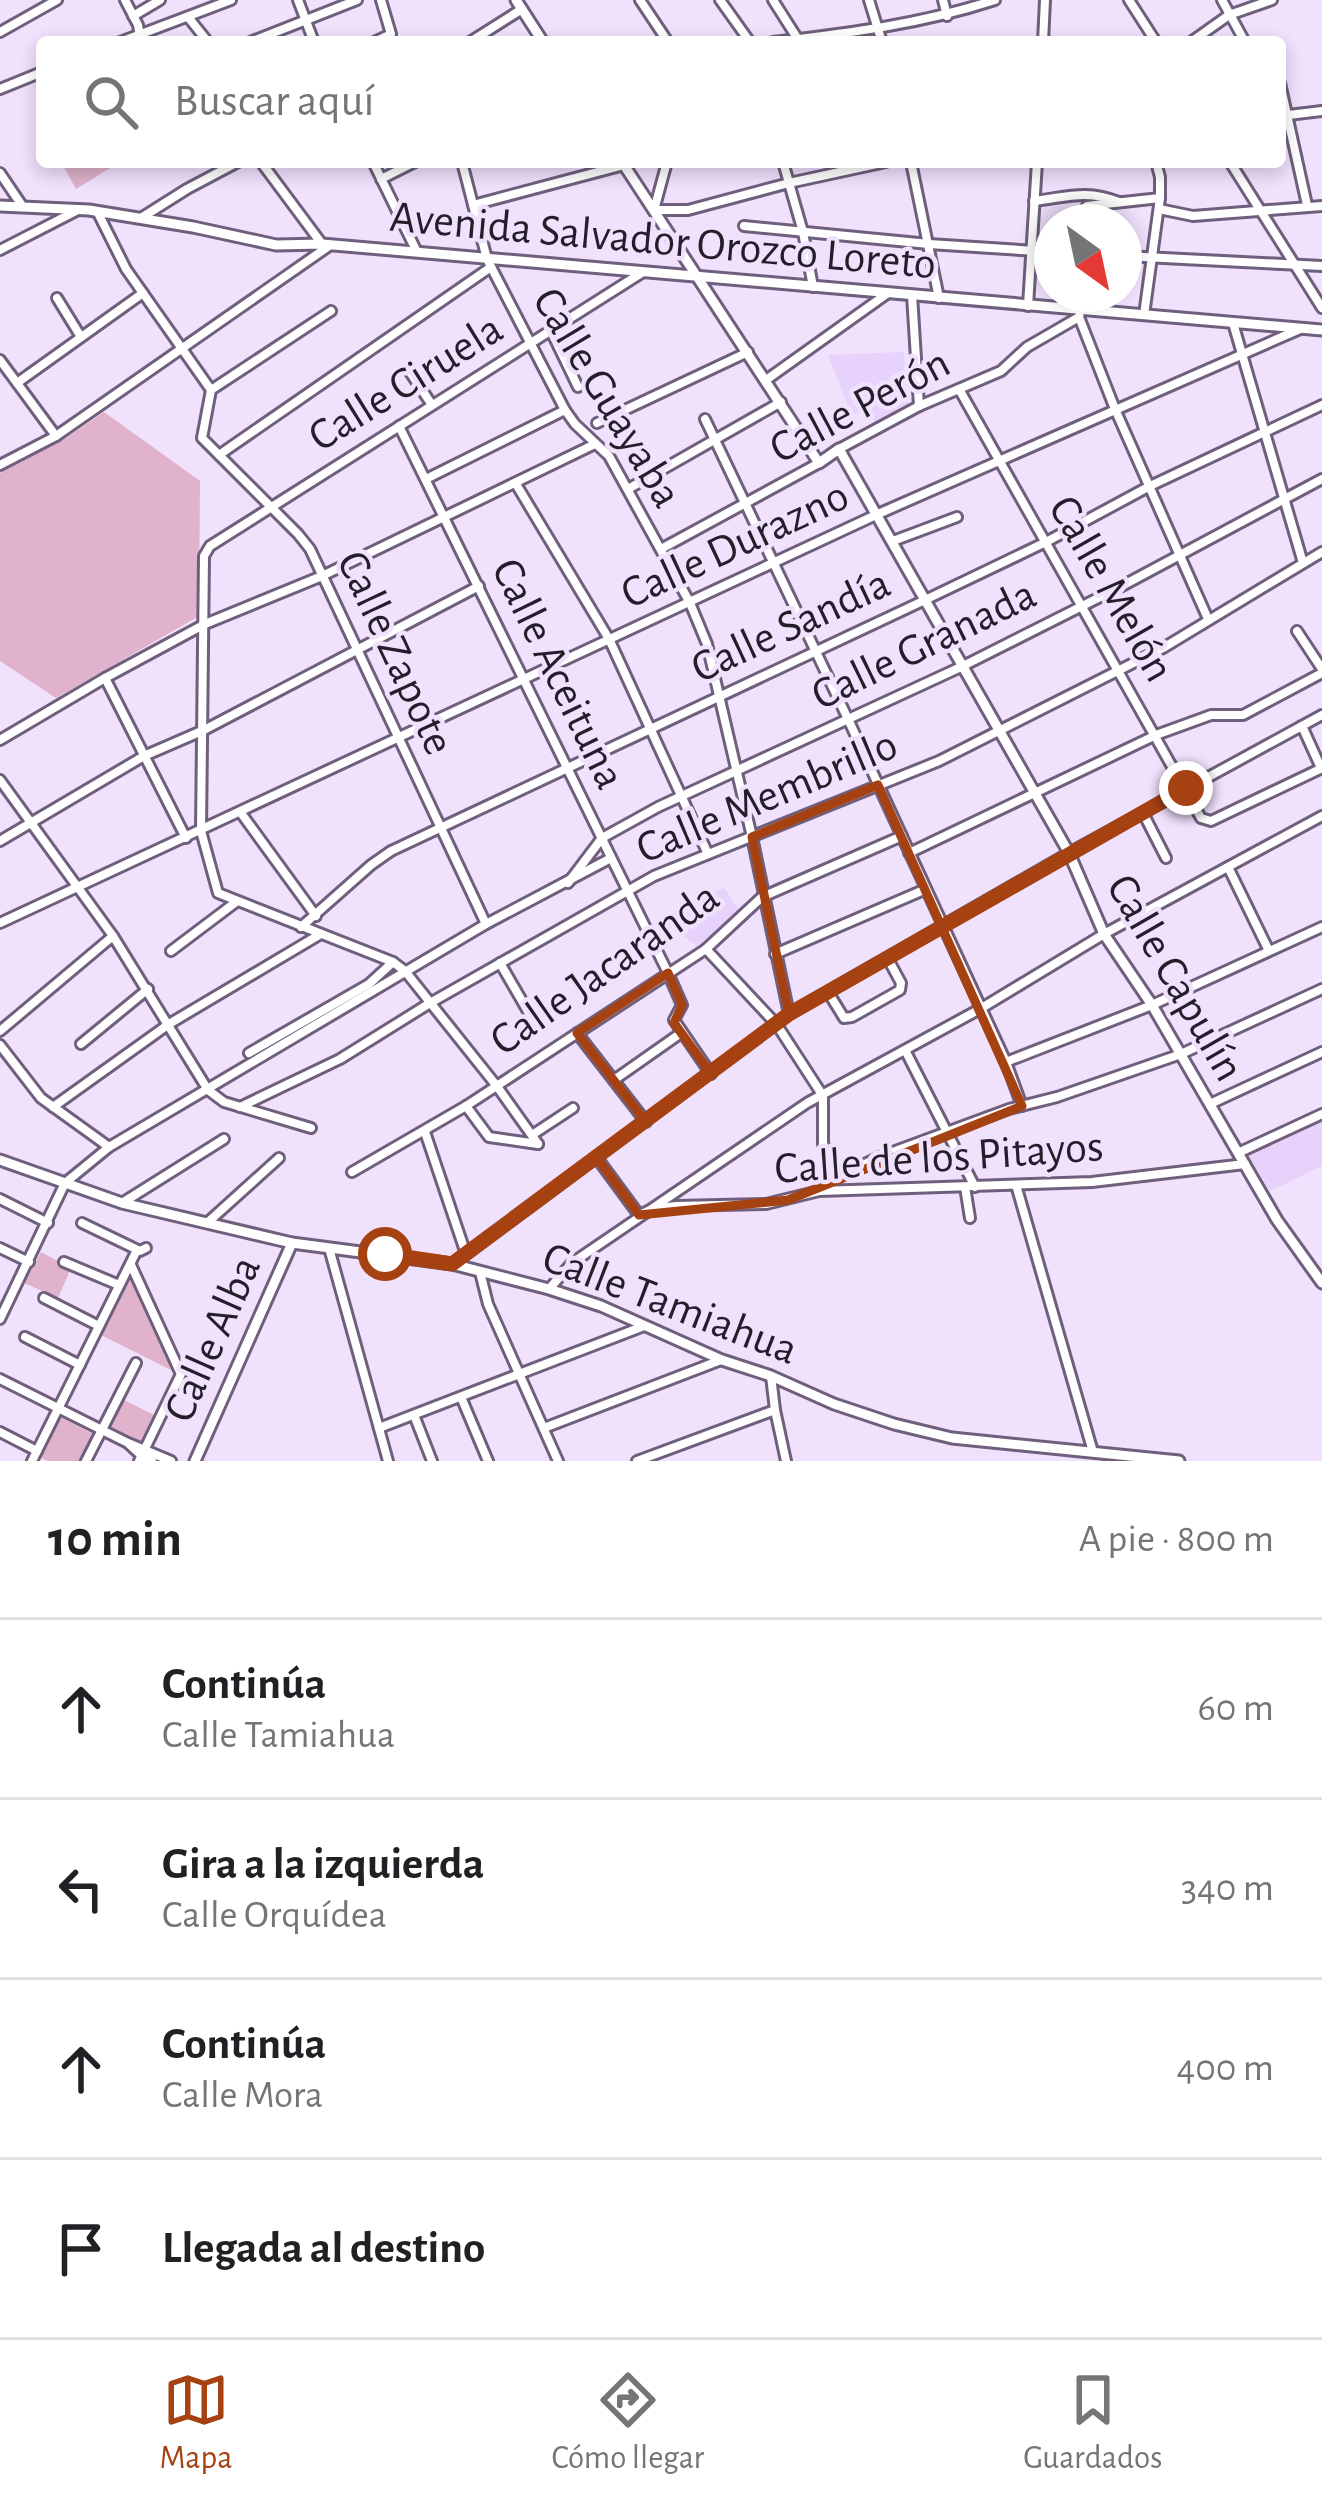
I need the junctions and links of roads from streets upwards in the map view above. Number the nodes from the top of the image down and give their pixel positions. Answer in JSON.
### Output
{"nodes":[{"id":1,"x":57,"y":0,"type":"edge"},
{"id":2,"x":125,"y":0,"type":"edge"},
{"id":3,"x":160,"y":0,"type":"edge"},
{"id":4,"x":232,"y":0,"type":"edge"},
{"id":5,"x":298,"y":0,"type":"edge"},
{"id":6,"x":357,"y":0,"type":"edge"},
{"id":7,"x":381,"y":0,"type":"edge"},
{"id":8,"x":640,"y":0,"type":"edge"},
{"id":9,"x":720,"y":0,"type":"edge"},
{"id":10,"x":772,"y":0,"type":"edge"},
{"id":11,"x":869,"y":0,"type":"edge"},
{"id":12,"x":944,"y":0,"type":"edge"},
{"id":13,"x":995,"y":0,"type":"edge"},
{"id":14,"x":1045,"y":0,"type":"edge"},
{"id":15,"x":1129,"y":0,"type":"edge"},
{"id":16,"x":1222,"y":0,"type":"edge"},
{"id":17,"x":1272,"y":0,"type":"edge"},
{"id":18,"x":519,"y":5,"type":"edge"},
{"id":19,"x":1229,"y":15,"type":"junction"},
{"id":20,"x":133,"y":16,"type":"junction"},
{"id":21,"x":947,"y":16,"type":"junction"},
{"id":22,"x":188,"y":17,"type":"junction"},
{"id":23,"x":306,"y":20,"type":"junction"},
{"id":24,"x":880,"y":30,"type":"junction"},
{"id":25,"x":0,"y":32,"type":"edge"},
{"id":26,"x":139,"y":36,"type":"edge"},
{"id":27,"x":145,"y":36,"type":"edge"},
{"id":28,"x":203,"y":36,"type":"edge"},
{"id":29,"x":265,"y":36,"type":"edge"},
{"id":30,"x":312,"y":36,"type":"edge"},
{"id":31,"x":387,"y":36,"type":"edge"},
{"id":32,"x":478,"y":36,"type":"edge"},
{"id":33,"x":539,"y":36,"type":"edge"},
{"id":34,"x":664,"y":36,"type":"edge"},
{"id":35,"x":745,"y":36,"type":"edge"},
{"id":36,"x":796,"y":36,"type":"edge"},
{"id":37,"x":831,"y":36,"type":"edge"},
{"id":38,"x":882,"y":36,"type":"edge"},
{"id":39,"x":1043,"y":36,"type":"edge"},
{"id":40,"x":1152,"y":36,"type":"edge"},
{"id":41,"x":1199,"y":36,"type":"edge"},
{"id":42,"x":1241,"y":36,"type":"edge"},
{"id":43,"x":36,"y":74,"type":"edge"},
{"id":44,"x":0,"y":88,"type":"edge"},
{"id":45,"x":1322,"y":111,"type":"edge"},
{"id":46,"x":1286,"y":116,"type":"edge"},
{"id":47,"x":1286,"y":124,"type":"edge"},
{"id":48,"x":227,"y":168,"type":"edge"},
{"id":49,"x":266,"y":168,"type":"edge"},
{"id":50,"x":376,"y":168,"type":"edge"},
{"id":51,"x":403,"y":168,"type":"edge"},
{"id":52,"x":464,"y":168,"type":"edge"},
{"id":53,"x":605,"y":168,"type":"edge"},
{"id":54,"x":626,"y":168,"type":"edge"},
{"id":55,"x":665,"y":168,"type":"edge"},
{"id":56,"x":785,"y":168,"type":"edge"},
{"id":57,"x":858,"y":168,"type":"edge"},
{"id":58,"x":912,"y":168,"type":"edge"},
{"id":59,"x":1037,"y":168,"type":"edge"},
{"id":60,"x":1158,"y":168,"type":"edge"},
{"id":61,"x":1234,"y":168,"type":"edge"},
{"id":62,"x":0,"y":173,"type":"edge"},
{"id":63,"x":381,"y":179,"type":"junction"},
{"id":64,"x":789,"y":183,"type":"junction"},
{"id":65,"x":1160,"y":198,"type":"junction"},
{"id":66,"x":1034,"y":201,"type":"junction"},
{"id":67,"x":1119,"y":202,"type":"junction"},
{"id":68,"x":1103,"y":204,"type":"edge"},
{"id":69,"x":473,"y":205,"type":"junction"},
{"id":70,"x":1307,"y":205,"type":"junction"},
{"id":71,"x":0,"y":206,"type":"edge"},
{"id":72,"x":1322,"y":206,"type":"edge"},
{"id":73,"x":23,"y":207,"type":"junction"},
{"id":74,"x":1159,"y":209,"type":"junction"},
{"id":75,"x":1259,"y":209,"type":"junction"},
{"id":76,"x":80,"y":210,"type":"junction"},
{"id":77,"x":654,"y":210,"type":"junction"},
{"id":78,"x":98,"y":213,"type":"junction"},
{"id":79,"x":141,"y":218,"type":"junction"},
{"id":80,"x":744,"y":226,"type":"dead end"},
{"id":81,"x":803,"y":232,"type":"junction"},
{"id":82,"x":928,"y":244,"type":"junction"},
{"id":83,"x":326,"y":245,"type":"junction"},
{"id":84,"x":0,"y":250,"type":"edge"},
{"id":85,"x":1031,"y":251,"type":"junction"},
{"id":86,"x":1034,"y":251,"type":"edge"},
{"id":87,"x":418,"y":254,"type":"junction"},
{"id":88,"x":1142,"y":257,"type":"edge"},
{"id":89,"x":1151,"y":257,"type":"junction"},
{"id":90,"x":489,"y":263,"type":"junction"},
{"id":91,"x":1295,"y":265,"type":"junction"},
{"id":92,"x":1322,"y":266,"type":"edge"},
{"id":93,"x":643,"y":272,"type":"junction"},
{"id":94,"x":697,"y":276,"type":"junction"},
{"id":95,"x":813,"y":287,"type":"junction"},
{"id":96,"x":143,"y":292,"type":"junction"},
{"id":97,"x":888,"y":293,"type":"junction"},
{"id":98,"x":912,"y":296,"type":"junction"},
{"id":99,"x":57,"y":298,"type":"dead end"},
{"id":100,"x":939,"y":298,"type":"junction"},
{"id":101,"x":1028,"y":306,"type":"junction"},
{"id":102,"x":1322,"y":308,"type":"edge"},
{"id":103,"x":331,"y":311,"type":"dead end"},
{"id":104,"x":1080,"y":314,"type":"junction"},
{"id":105,"x":1144,"y":316,"type":"junction"},
{"id":106,"x":1232,"y":323,"type":"junction"},
{"id":107,"x":1301,"y":329,"type":"junction"},
{"id":108,"x":1322,"y":330,"type":"edge"},
{"id":109,"x":550,"y":331,"type":"junction"},
{"id":110,"x":81,"y":337,"type":"junction"},
{"id":111,"x":530,"y":344,"type":"junction"},
{"id":112,"x":182,"y":349,"type":"junction"},
{"id":113,"x":748,"y":352,"type":"junction"},
{"id":114,"x":1242,"y":353,"type":"junction"},
{"id":115,"x":0,"y":360,"type":"edge"},
{"id":116,"x":409,"y":369,"type":"dead end"},
{"id":117,"x":766,"y":380,"type":"junction"},
{"id":118,"x":17,"y":383,"type":"junction"},
{"id":119,"x":578,"y":387,"type":"dead end"},
{"id":120,"x":959,"y":389,"type":"junction"},
{"id":121,"x":211,"y":390,"type":"junction"},
{"id":122,"x":781,"y":403,"type":"junction"},
{"id":123,"x":433,"y":405,"type":"junction"},
{"id":124,"x":1322,"y":405,"type":"edge"},
{"id":125,"x":919,"y":406,"type":"junction"},
{"id":126,"x":1115,"y":409,"type":"junction"},
{"id":127,"x":565,"y":410,"type":"junction"},
{"id":128,"x":705,"y":419,"type":"dead end"},
{"id":129,"x":597,"y":423,"type":"dead end"},
{"id":130,"x":399,"y":426,"type":"junction"},
{"id":131,"x":1264,"y":430,"type":"junction"},
{"id":132,"x":56,"y":436,"type":"junction"},
{"id":133,"x":716,"y":441,"type":"junction"},
{"id":134,"x":596,"y":444,"type":"junction"},
{"id":135,"x":838,"y":449,"type":"junction"},
{"id":136,"x":219,"y":455,"type":"junction"},
{"id":137,"x":1000,"y":460,"type":"junction"},
{"id":138,"x":819,"y":463,"type":"junction"},
{"id":139,"x":0,"y":465,"type":"edge"},
{"id":140,"x":426,"y":479,"type":"junction"},
{"id":141,"x":1322,"y":479,"type":"edge"},
{"id":142,"x":516,"y":484,"type":"junction"},
{"id":143,"x":1150,"y":486,"type":"junction"},
{"id":144,"x":628,"y":489,"type":"junction"},
{"id":145,"x":1284,"y":499,"type":"junction"},
{"id":146,"x":746,"y":503,"type":"junction"},
{"id":147,"x":272,"y":508,"type":"junction"},
{"id":148,"x":878,"y":514,"type":"junction"},
{"id":149,"x":444,"y":516,"type":"junction"},
{"id":150,"x":957,"y":517,"type":"dead end"},
{"id":151,"x":893,"y":541,"type":"junction"},
{"id":152,"x":1046,"y":542,"type":"junction"},
{"id":153,"x":661,"y":549,"type":"junction"},
{"id":154,"x":1322,"y":552,"type":"edge"},
{"id":155,"x":1180,"y":555,"type":"junction"},
{"id":156,"x":775,"y":563,"type":"junction"},
{"id":157,"x":1303,"y":563,"type":"junction"},
{"id":158,"x":322,"y":576,"type":"junction"},
{"id":159,"x":479,"y":586,"type":"junction"},
{"id":160,"x":925,"y":600,"type":"junction"},
{"id":161,"x":690,"y":603,"type":"junction"},
{"id":162,"x":1082,"y":606,"type":"junction"},
{"id":163,"x":1208,"y":619,"type":"junction"},
{"id":164,"x":205,"y":624,"type":"junction"},
{"id":165,"x":1297,"y":631,"type":"dead end"},
{"id":166,"x":609,"y":639,"type":"junction"},
{"id":167,"x":356,"y":650,"type":"junction"},
{"id":168,"x":816,"y":650,"type":"junction"},
{"id":169,"x":963,"y":666,"type":"junction"},
{"id":170,"x":1120,"y":671,"type":"junction"},
{"id":171,"x":1322,"y":671,"type":"edge"},
{"id":172,"x":105,"y":678,"type":"junction"},
{"id":173,"x":523,"y":679,"type":"junction"},
{"id":174,"x":720,"y":696,"type":"junction"},
{"id":175,"x":1322,"y":715,"type":"edge"},
{"id":176,"x":848,"y":719,"type":"junction"},
{"id":177,"x":1302,"y":726,"type":"junction"},
{"id":178,"x":652,"y":727,"type":"junction"},
{"id":179,"x":203,"y":730,"type":"junction"},
{"id":180,"x":1000,"y":730,"type":"junction"},
{"id":181,"x":1156,"y":735,"type":"junction"},
{"id":182,"x":399,"y":739,"type":"junction"},
{"id":183,"x":0,"y":740,"type":"edge"},
{"id":184,"x":144,"y":756,"type":"junction"},
{"id":185,"x":568,"y":768,"type":"junction"},
{"id":186,"x":1322,"y":768,"type":"edge"},
{"id":187,"x":737,"y":770,"type":"junction"},
{"id":188,"x":0,"y":780,"type":"edge"},
{"id":189,"x":878,"y":785,"type":"junction"},
{"id":190,"x":1186,"y":788,"type":"junction"},
{"id":191,"x":1035,"y":792,"type":"junction"},
{"id":192,"x":682,"y":796,"type":"junction"},
{"id":193,"x":241,"y":813,"type":"junction"},
{"id":194,"x":1143,"y":813,"type":"junction"},
{"id":195,"x":1322,"y":816,"type":"edge"},
{"id":196,"x":31,"y":823,"type":"junction"},
{"id":197,"x":441,"y":828,"type":"junction"},
{"id":198,"x":201,"y":831,"type":"junction"},
{"id":199,"x":902,"y":836,"type":"junction"},
{"id":200,"x":752,"y":837,"type":"junction"},
{"id":201,"x":186,"y":838,"type":"junction"},
{"id":202,"x":602,"y":838,"type":"junction"},
{"id":203,"x":0,"y":841,"type":"edge"},
{"id":204,"x":909,"y":853,"type":"junction"},
{"id":205,"x":708,"y":854,"type":"junction"},
{"id":206,"x":1070,"y":854,"type":"junction"},
{"id":207,"x":611,"y":858,"type":"junction"},
{"id":208,"x":1166,"y":858,"type":"dead end"},
{"id":209,"x":1228,"y":867,"type":"junction"},
{"id":210,"x":568,"y":883,"type":"junction"},
{"id":211,"x":77,"y":888,"type":"junction"},
{"id":212,"x":926,"y":889,"type":"junction"},
{"id":213,"x":628,"y":891,"type":"junction"},
{"id":214,"x":762,"y":897,"type":"junction"},
{"id":215,"x":237,"y":902,"type":"junction"},
{"id":216,"x":316,"y":916,"type":"junction"},
{"id":217,"x":0,"y":923,"type":"edge"},
{"id":218,"x":486,"y":924,"type":"junction"},
{"id":219,"x":943,"y":926,"type":"junction"},
{"id":220,"x":302,"y":927,"type":"junction"},
{"id":221,"x":1322,"y":927,"type":"edge"},
{"id":222,"x":320,"y":934,"type":"junction"},
{"id":223,"x":1104,"y":934,"type":"junction"},
{"id":224,"x":113,"y":936,"type":"junction"},
{"id":225,"x":706,"y":949,"type":"junction"},
{"id":226,"x":171,"y":951,"type":"dead end"},
{"id":227,"x":1269,"y":951,"type":"junction"},
{"id":228,"x":776,"y":954,"type":"junction"},
{"id":229,"x":888,"y":959,"type":"junction"},
{"id":230,"x":393,"y":962,"type":"junction"},
{"id":231,"x":500,"y":963,"type":"junction"},
{"id":232,"x":405,"y":971,"type":"junction"},
{"id":233,"x":668,"y":974,"type":"junction"},
{"id":234,"x":148,"y":989,"type":"junction"},
{"id":235,"x":1322,"y":989,"type":"edge"},
{"id":236,"x":828,"y":992,"type":"junction"},
{"id":237,"x":430,"y":1003,"type":"junction"},
{"id":238,"x":1152,"y":1004,"type":"junction"},
{"id":239,"x":980,"y":1009,"type":"junction"},
{"id":240,"x":789,"y":1014,"type":"junction"},
{"id":241,"x":533,"y":1020,"type":"dead end"},
{"id":242,"x":170,"y":1024,"type":"junction"},
{"id":243,"x":777,"y":1025,"type":"junction"},
{"id":244,"x":0,"y":1031,"type":"edge"},
{"id":245,"x":577,"y":1033,"type":"junction"},
{"id":246,"x":681,"y":1033,"type":"junction"},
{"id":247,"x":81,"y":1044,"type":"dead end"},
{"id":248,"x":0,"y":1045,"type":"edge"},
{"id":249,"x":905,"y":1050,"type":"junction"},
{"id":250,"x":1322,"y":1052,"type":"edge"},
{"id":251,"x":249,"y":1053,"type":"dead end"},
{"id":252,"x":1180,"y":1054,"type":"junction"},
{"id":253,"x":1006,"y":1062,"type":"junction"},
{"id":254,"x":711,"y":1074,"type":"junction"},
{"id":255,"x":614,"y":1080,"type":"junction"},
{"id":256,"x":496,"y":1085,"type":"junction"},
{"id":257,"x":208,"y":1090,"type":"junction"},
{"id":258,"x":823,"y":1096,"type":"junction"},
{"id":259,"x":1210,"y":1104,"type":"junction"},
{"id":260,"x":466,"y":1106,"type":"junction"},
{"id":261,"x":1022,"y":1106,"type":"junction"},
{"id":262,"x":53,"y":1107,"type":"junction"},
{"id":263,"x":240,"y":1107,"type":"junction"},
{"id":264,"x":573,"y":1108,"type":"dead end"},
{"id":265,"x":1322,"y":1114,"type":"edge"},
{"id":266,"x":646,"y":1122,"type":"junction"},
{"id":267,"x":311,"y":1128,"type":"dead end"},
{"id":268,"x":425,"y":1132,"type":"junction"},
{"id":269,"x":947,"y":1132,"type":"junction"},
{"id":270,"x":224,"y":1138,"type":"dead end"},
{"id":271,"x":535,"y":1140,"type":"junction"},
{"id":272,"x":109,"y":1147,"type":"junction"},
{"id":273,"x":1238,"y":1153,"type":"junction"},
{"id":274,"x":279,"y":1158,"type":"dead end"},
{"id":275,"x":597,"y":1158,"type":"junction"},
{"id":276,"x":0,"y":1160,"type":"edge"},
{"id":277,"x":1245,"y":1164,"type":"junction"},
{"id":278,"x":352,"y":1172,"type":"dead end"},
{"id":279,"x":842,"y":1175,"type":"junction"},
{"id":280,"x":65,"y":1183,"type":"junction"},
{"id":281,"x":1016,"y":1184,"type":"junction"},
{"id":282,"x":970,"y":1187,"type":"junction"},
{"id":283,"x":819,"y":1191,"type":"junction"},
{"id":284,"x":0,"y":1199,"type":"edge"},
{"id":285,"x":122,"y":1203,"type":"junction"},
{"id":286,"x":640,"y":1215,"type":"junction"},
{"id":287,"x":970,"y":1218,"type":"dead end"},
{"id":288,"x":82,"y":1222,"type":"dead end"},
{"id":289,"x":48,"y":1223,"type":"junction"},
{"id":290,"x":207,"y":1223,"type":"junction"},
{"id":291,"x":292,"y":1244,"type":"junction"},
{"id":292,"x":0,"y":1248,"type":"edge"},
{"id":293,"x":329,"y":1248,"type":"junction"},
{"id":294,"x":466,"y":1254,"type":"junction"},
{"id":295,"x":28,"y":1262,"type":"junction"},
{"id":296,"x":64,"y":1262,"type":"dead end"},
{"id":297,"x":130,"y":1263,"type":"junction"},
{"id":298,"x":452,"y":1264,"type":"junction"},
{"id":299,"x":480,"y":1272,"type":"junction"},
{"id":300,"x":1322,"y":1283,"type":"edge"},
{"id":301,"x":119,"y":1286,"type":"junction"},
{"id":302,"x":549,"y":1289,"type":"junction"},
{"id":303,"x":44,"y":1298,"type":"dead end"},
{"id":304,"x":4,"y":1299,"type":"edge"},
{"id":305,"x":0,"y":1319,"type":"edge"},
{"id":306,"x":645,"y":1325,"type":"junction"},
{"id":307,"x":99,"y":1326,"type":"junction"},
{"id":308,"x":25,"y":1337,"type":"dead end"},
{"id":309,"x":722,"y":1360,"type":"junction"},
{"id":310,"x":136,"y":1363,"type":"dead end"},
{"id":311,"x":80,"y":1365,"type":"junction"},
{"id":312,"x":520,"y":1374,"type":"junction"},
{"id":313,"x":771,"y":1376,"type":"junction"},
{"id":314,"x":0,"y":1378,"type":"edge"},
{"id":315,"x":460,"y":1396,"type":"junction"},
{"id":316,"x":58,"y":1408,"type":"junction"},
{"id":317,"x":775,"y":1410,"type":"junction"},
{"id":318,"x":414,"y":1414,"type":"junction"},
{"id":319,"x":379,"y":1428,"type":"junction"},
{"id":320,"x":544,"y":1428,"type":"junction"},
{"id":321,"x":102,"y":1430,"type":"junction"},
{"id":322,"x":0,"y":1432,"type":"edge"},
{"id":323,"x":1093,"y":1452,"type":"junction"},
{"id":324,"x":142,"y":1455,"type":"edge"},
{"id":325,"x":34,"y":1456,"type":"edge"},
{"id":326,"x":86,"y":1461,"type":"edge"},
{"id":327,"x":152,"y":1461,"type":"edge"},
{"id":328,"x":170,"y":1461,"type":"edge"},
{"id":329,"x":195,"y":1461,"type":"edge"},
{"id":330,"x":388,"y":1461,"type":"edge"},
{"id":331,"x":432,"y":1461,"type":"edge"},
{"id":332,"x":488,"y":1461,"type":"edge"},
{"id":333,"x":558,"y":1461,"type":"edge"},
{"id":334,"x":637,"y":1461,"type":"edge"},
{"id":335,"x":786,"y":1461,"type":"edge"},
{"id":336,"x":1179,"y":1461,"type":"edge"}],
"edges":[{"from":1,"to":25,"type":"street"},
{"from":2,"to":20,"type":"street"},
{"from":3,"to":20,"type":"street"},
{"from":4,"to":22,"type":"street"},
{"from":5,"to":23,"type":"street"},
{"from":6,"to":23,"type":"street"},
{"from":7,"to":31,"type":"street"},
{"from":8,"to":34,"type":"street"},
{"from":9,"to":35,"type":"street"},
{"from":10,"to":36,"type":"street"},
{"from":11,"to":24,"type":"street"},
{"from":12,"to":21,"type":"street"},
{"from":13,"to":21,"type":"street"},
{"from":14,"to":39,"type":"street"},
{"from":15,"to":40,"type":"street"},
{"from":16,"to":19,"type":"street"},
{"from":17,"to":19,"type":"street"},
{"from":18,"to":32,"type":"street"},
{"from":18,"to":33,"type":"street"},
{"from":19,"to":41,"type":"street"},
{"from":19,"to":42,"type":"street"},
{"from":20,"to":26,"type":"street"},
{"from":21,"to":24,"type":"street"},
{"from":22,"to":27,"type":"street"},
{"from":22,"to":28,"type":"street"},
{"from":23,"to":29,"type":"street"},
{"from":23,"to":30,"type":"street"},
{"from":24,"to":37,"type":"street"},
{"from":24,"to":38,"type":"street"},
{"from":43,"to":44,"type":"street"},
{"from":45,"to":46,"type":"street"},
{"from":47,"to":70,"type":"street"},
{"from":48,"to":79,"type":"street"},
{"from":49,"to":83,"type":"street"},
{"from":50,"to":63,"type":"street"},
{"from":51,"to":63,"type":"street"},
{"from":52,"to":69,"type":"street","name":"Calle Guayaba"},
{"from":53,"to":69,"type":"street"},
{"from":54,"to":77,"type":"street"},
{"from":55,"to":77,"type":"street"},
{"from":56,"to":64,"type":"street"},
{"from":57,"to":64,"type":"street"},
{"from":58,"to":82,"type":"street"},
{"from":59,"to":66,"type":"street"},
{"from":60,"to":65,"type":"street"},
{"from":61,"to":75,"type":"street"},
{"from":62,"to":73,"type":"street"},
{"from":63,"to":87,"type":"street"},
{"from":64,"to":77,"type":"street"},
{"from":64,"to":81,"type":"street"},
{"from":65,"to":67,"type":"street"},
{"from":65,"to":74,"type":"street"},
{"from":66,"to":67,"type":"street"},
{"from":66,"to":85,"type":"street"},
{"from":67,"to":68,"type":"street"},
{"from":69,"to":90,"type":"street","name":"Calle Guayaba"},
{"from":70,"to":72,"type":"street"},
{"from":70,"to":75,"type":"street"},
{"from":71,"to":73,"type":"street","name":"Avenida Salvador Orozco Loreto"},
{"from":73,"to":76,"type":"street","name":"Avenida Salvador Orozco Loreto"},
{"from":74,"to":75,"type":"street"},
{"from":74,"to":89,"type":"street"},
{"from":75,"to":91,"type":"street"},
{"from":76,"to":78,"type":"street","name":"Avenida Salvador Orozco Loreto"},
{"from":76,"to":84,"type":"street"},
{"from":77,"to":94,"type":"street"},
{"from":78,"to":79,"type":"street","name":"Avenida Salvador Orozco Loreto"},
{"from":78,"to":96,"type":"street"},
{"from":79,"to":83,"type":"street","name":"Avenida Salvador Orozco Loreto"},
{"from":80,"to":81,"type":"street"},
{"from":81,"to":82,"type":"street"},
{"from":81,"to":95,"type":"street"},
{"from":82,"to":85,"type":"street"},
{"from":82,"to":100,"type":"street"},
{"from":83,"to":87,"type":"street","name":"Avenida Salvador Orozco Loreto"},
{"from":83,"to":112,"type":"street"},
{"from":85,"to":86,"type":"street"},
{"from":85,"to":101,"type":"street"},
{"from":87,"to":90,"type":"street","name":"Avenida Salvador Orozco Loreto"},
{"from":88,"to":89,"type":"street"},
{"from":89,"to":91,"type":"street"},
{"from":89,"to":105,"type":"street"},
{"from":90,"to":93,"type":"street","name":"Avenida Salvador Orozco Loreto"},
{"from":90,"to":111,"type":"street","name":"Calle Guayaba"},
{"from":90,"to":136,"type":"street"},
{"from":91,"to":92,"type":"street"},
{"from":91,"to":102,"type":"street"},
{"from":93,"to":94,"type":"street","name":"Avenida Salvador Orozco Loreto"},
{"from":93,"to":109,"type":"street","name":"Calle Ciruela"},
{"from":94,"to":95,"type":"street","name":"Avenida Salvador Orozco Loreto"},
{"from":94,"to":113,"type":"street"},
{"from":95,"to":97,"type":"street","name":"Avenida Salvador Orozco Loreto"},
{"from":96,"to":110,"type":"street"},
{"from":96,"to":112,"type":"street"},
{"from":97,"to":98,"type":"street","name":"Avenida Salvador Orozco Loreto"},
{"from":97,"to":117,"type":"street"},
{"from":98,"to":100,"type":"street","name":"Avenida Salvador Orozco Loreto"},
{"from":98,"to":125,"type":"street"},
{"from":99,"to":110,"type":"street"},
{"from":100,"to":101,"type":"street","name":"Avenida Salvador Orozco Loreto"},
{"from":101,"to":104,"type":"street","name":"Avenida Salvador Orozco Loreto"},
{"from":103,"to":121,"type":"street"},
{"from":104,"to":105,"type":"street","name":"Avenida Salvador Orozco Loreto"},
{"from":104,"to":120,"type":"street","name":"Calle Perón"},
{"from":104,"to":126,"type":"street"},
{"from":105,"to":106,"type":"street","name":"Avenida Salvador Orozco Loreto"},
{"from":106,"to":107,"type":"street","name":"Avenida Salvador Orozco Loreto"},
{"from":106,"to":114,"type":"street"},
{"from":107,"to":108,"type":"street","name":"Avenida Salvador Orozco Loreto"},
{"from":107,"to":114,"type":"street","name":"Calle Durazno"},
{"from":109,"to":111,"type":"street","name":"Calle Ciruela"},
{"from":109,"to":119,"type":"street"},
{"from":110,"to":118,"type":"street"},
{"from":111,"to":123,"type":"street","name":"Calle Ciruela"},
{"from":111,"to":127,"type":"street","name":"Calle Guayaba"},
{"from":112,"to":121,"type":"street"},
{"from":112,"to":132,"type":"street"},
{"from":113,"to":117,"type":"street"},
{"from":113,"to":129,"type":"street"},
{"from":114,"to":126,"type":"street","name":"Calle Durazno"},
{"from":114,"to":131,"type":"street"},
{"from":115,"to":118,"type":"street"},
{"from":116,"to":123,"type":"street"},
{"from":117,"to":122,"type":"street"},
{"from":118,"to":132,"type":"street"},
{"from":120,"to":125,"type":"street","name":"Calle Perón"},
{"from":120,"to":137,"type":"street","name":"Calle Melón"},
{"from":121,"to":136,"type":"street","name":"Calle Zapote"},
{"from":122,"to":133,"type":"street"},
{"from":122,"to":138,"type":"street"},
{"from":123,"to":130,"type":"street","name":"Calle Ciruela"},
{"from":124,"to":131,"type":"street","name":"Calle Sandía"},
{"from":125,"to":135,"type":"street","name":"Calle Perón"},
{"from":126,"to":137,"type":"street","name":"Calle Durazno"},
{"from":126,"to":143,"type":"street"},
{"from":127,"to":134,"type":"street","name":"Calle Guayaba"},
{"from":127,"to":140,"type":"street"},
{"from":128,"to":133,"type":"street"},
{"from":130,"to":140,"type":"street","name":"Calle Aceituna"},
{"from":130,"to":147,"type":"street","name":"Calle Ciruela"},
{"from":131,"to":143,"type":"street","name":"Calle Sandía"},
{"from":131,"to":145,"type":"street"},
{"from":132,"to":139,"type":"street"},
{"from":133,"to":144,"type":"street"},
{"from":133,"to":146,"type":"street"},
{"from":134,"to":142,"type":"street"},
{"from":134,"to":144,"type":"street","name":"Calle Guayaba"},
{"from":135,"to":138,"type":"street","name":"Calle Perón"},
{"from":135,"to":148,"type":"street","name":"Calle Capulín"},
{"from":136,"to":147,"type":"street","name":"Calle Zapote"},
{"from":137,"to":148,"type":"street","name":"Calle Durazno"},
{"from":137,"to":152,"type":"street","name":"Calle Melón"},
{"from":138,"to":146,"type":"street","name":"Calle Perón"},
{"from":140,"to":149,"type":"street","name":"Calle Aceituna"},
{"from":141,"to":145,"type":"street","name":"Calle Granada"},
{"from":142,"to":149,"type":"street"},
{"from":142,"to":166,"type":"street"},
{"from":143,"to":152,"type":"street","name":"Calle Sandía"},
{"from":143,"to":155,"type":"street"},
{"from":144,"to":153,"type":"street","name":"Calle Guayaba"},
{"from":145,"to":155,"type":"street","name":"Calle Granada"},
{"from":145,"to":157,"type":"street"},
{"from":146,"to":153,"type":"street","name":"Calle Perón"},
{"from":146,"to":156,"type":"street"},
{"from":147,"to":158,"type":"street","name":"Calle Zapote"},
{"from":147,"to":164,"type":"street","name":"Calle Ciruela"},
{"from":148,"to":151,"type":"street","name":"Calle Capulín"},
{"from":148,"to":156,"type":"street","name":"Calle Durazno"},
{"from":149,"to":158,"type":"street"},
{"from":149,"to":159,"type":"street","name":"Calle Aceituna"},
{"from":150,"to":151,"type":"street"},
{"from":151,"to":160,"type":"street","name":"Calle Capulín"},
{"from":152,"to":160,"type":"street","name":"Calle Sandía"},
{"from":152,"to":162,"type":"street","name":"Calle Melón"},
{"from":153,"to":161,"type":"street","name":"Calle Guayaba"},
{"from":154,"to":157,"type":"street","name":"Calle Membrillo"},
{"from":155,"to":162,"type":"street","name":"Calle Granada"},
{"from":155,"to":163,"type":"street"},
{"from":156,"to":161,"type":"street","name":"Calle Durazno"},
{"from":156,"to":168,"type":"street"},
{"from":157,"to":163,"type":"street","name":"Calle Membrillo"},
{"from":158,"to":164,"type":"street"},
{"from":158,"to":167,"type":"street","name":"Calle Zapote"},
{"from":159,"to":167,"type":"street"},
{"from":159,"to":173,"type":"street","name":"Calle Aceituna"},
{"from":160,"to":168,"type":"street","name":"Calle Sandía"},
{"from":160,"to":169,"type":"street","name":"Calle Capulín"},
{"from":161,"to":166,"type":"street","name":"Calle Durazno"},
{"from":161,"to":174,"type":"street","name":"Calle Guayaba"},
{"from":162,"to":169,"type":"street","name":"Calle Granada"},
{"from":162,"to":170,"type":"street","name":"Calle Melón"},
{"from":163,"to":170,"type":"street","name":"Calle Membrillo"},
{"from":164,"to":172,"type":"street"},
{"from":164,"to":179,"type":"street"},
{"from":165,"to":171,"type":"street"},
{"from":166,"to":173,"type":"street","name":"Calle Durazno"},
{"from":166,"to":178,"type":"street"},
{"from":167,"to":179,"type":"street"},
{"from":167,"to":182,"type":"street","name":"Calle Zapote"},
{"from":168,"to":174,"type":"street","name":"Calle Sandía"},
{"from":168,"to":176,"type":"street"},
{"from":169,"to":176,"type":"street","name":"Calle Granada"},
{"from":169,"to":180,"type":"street","name":"Calle Capulín"},
{"from":170,"to":180,"type":"street","name":"Calle Membrillo"},
{"from":170,"to":181,"type":"street","name":"Calle Melón"},
{"from":171,"to":181,"type":"street"},
{"from":172,"to":183,"type":"street"},
{"from":172,"to":184,"type":"street"},
{"from":173,"to":182,"type":"street","name":"Calle Durazno"},
{"from":173,"to":185,"type":"street","name":"Calle Aceituna"},
{"from":174,"to":178,"type":"street","name":"Calle Sandía"},
{"from":174,"to":187,"type":"street","name":"Calle Guayaba"},
{"from":175,"to":177,"type":"street"},
{"from":176,"to":187,"type":"street","name":"Calle Granada"},
{"from":176,"to":189,"type":"street"},
{"from":177,"to":186,"type":"street"},
{"from":177,"to":190,"type":"street"},
{"from":178,"to":185,"type":"street","name":"Calle Sandía"},
{"from":178,"to":192,"type":"street"},
{"from":179,"to":184,"type":"street"},
{"from":179,"to":198,"type":"street"},
{"from":180,"to":189,"type":"street","name":"Calle Membrillo"},
{"from":180,"to":191,"type":"street","name":"Calle Capulín"},
{"from":181,"to":190,"type":"street","name":"Calle Melón"},
{"from":181,"to":191,"type":"street"},
{"from":182,"to":193,"type":"street","name":"Calle Durazno"},
{"from":182,"to":197,"type":"street","name":"Calle Zapote"},
{"from":184,"to":196,"type":"street"},
{"from":184,"to":201,"type":"street"},
{"from":185,"to":197,"type":"street","name":"Calle Sandía"},
{"from":185,"to":202,"type":"street","name":"Calle Aceituna"},
{"from":186,"to":190,"type":"street","name":"Calle Melón"},
{"from":187,"to":192,"type":"street","name":"Calle Granada"},
{"from":187,"to":200,"type":"street","name":"Calle Guayaba"},
{"from":188,"to":196,"type":"street"},
{"from":189,"to":199,"type":"street"},
{"from":189,"to":200,"type":"street","name":"Calle Membrillo"},
{"from":190,"to":194,"type":"street"},
{"from":191,"to":204,"type":"street"},
{"from":191,"to":206,"type":"street","name":"Calle Capulín"},
{"from":192,"to":202,"type":"street","name":"Calle Granada"},
{"from":192,"to":205,"type":"street"},
{"from":193,"to":198,"type":"street","name":"Calle Durazno"},
{"from":193,"to":216,"type":"street"},
{"from":194,"to":206,"type":"street"},
{"from":194,"to":208,"type":"street"},
{"from":195,"to":209,"type":"street"},
{"from":196,"to":203,"type":"street"},
{"from":196,"to":211,"type":"street"},
{"from":197,"to":216,"type":"street","name":"Calle Sandía"},
{"from":197,"to":218,"type":"street","name":"Calle Zapote"},
{"from":198,"to":201,"type":"street","name":"Calle Durazno"},
{"from":198,"to":215,"type":"street"},
{"from":199,"to":204,"type":"street"},
{"from":199,"to":214,"type":"street","name":"Calle Jacaranda"},
{"from":200,"to":205,"type":"street","name":"Calle Membrillo"},
{"from":200,"to":214,"type":"street","name":"Calle Guayaba"},
{"from":201,"to":211,"type":"street","name":"Calle Durazno"},
{"from":202,"to":207,"type":"street","name":"Calle Aceituna"},
{"from":202,"to":210,"type":"street","name":"Calle Granada"},
{"from":204,"to":212,"type":"street"},
{"from":205,"to":213,"type":"street","name":"Calle Membrillo"},
{"from":206,"to":219,"type":"street"},
{"from":206,"to":223,"type":"street","name":"Calle Capulín"},
{"from":207,"to":210,"type":"street","name":"Calle Granada"},
{"from":207,"to":213,"type":"street","name":"Calle Aceituna"},
{"from":209,"to":223,"type":"street"},
{"from":209,"to":227,"type":"street"},
{"from":210,"to":218,"type":"street","name":"Calle Granada"},
{"from":211,"to":217,"type":"street","name":"Calle Durazno"},
{"from":211,"to":224,"type":"street"},
{"from":212,"to":219,"type":"street"},
{"from":212,"to":228,"type":"street"},
{"from":213,"to":231,"type":"street","name":"Calle Membrillo"},
{"from":213,"to":233,"type":"street","name":"Calle Aceituna"},
{"from":214,"to":225,"type":"street","name":"Calle Jacaranda"},
{"from":214,"to":228,"type":"street","name":"Calle Guayaba"},
{"from":215,"to":220,"type":"street"},
{"from":215,"to":226,"type":"street"},
{"from":216,"to":220,"type":"street","name":"Calle Sandía"},
{"from":218,"to":232,"type":"street","name":"Calle Granada"},
{"from":219,"to":229,"type":"street"},
{"from":219,"to":239,"type":"street"},
{"from":220,"to":222,"type":"street"},
{"from":221,"to":227,"type":"street"},
{"from":222,"to":230,"type":"street"},
{"from":222,"to":242,"type":"street"},
{"from":223,"to":238,"type":"street","name":"Calle Capulín"},
{"from":223,"to":239,"type":"street"},
{"from":224,"to":234,"type":"street"},
{"from":224,"to":244,"type":"street"},
{"from":225,"to":233,"type":"street","name":"Calle Jacaranda"},
{"from":225,"to":243,"type":"street"},
{"from":227,"to":238,"type":"street"},
{"from":228,"to":240,"type":"street","name":"Calle Guayaba"},
{"from":229,"to":236,"type":"street"},
{"from":229,"to":236,"type":"street"},
{"from":230,"to":232,"type":"street"},
{"from":230,"to":251,"type":"street"},
{"from":231,"to":237,"type":"street","name":"Calle Membrillo"},
{"from":231,"to":241,"type":"street"},
{"from":232,"to":237,"type":"street"},
{"from":232,"to":257,"type":"street","name":"Calle Granada"},
{"from":233,"to":245,"type":"street","name":"Calle Jacaranda"},
{"from":233,"to":246,"type":"street","name":"Calle Aceituna"},
{"from":234,"to":242,"type":"street"},
{"from":234,"to":247,"type":"street"},
{"from":235,"to":252,"type":"street"},
{"from":236,"to":240,"type":"street"},
{"from":237,"to":256,"type":"street"},
{"from":237,"to":263,"type":"street","name":"Calle Membrillo"},
{"from":238,"to":252,"type":"street","name":"Calle Capulín"},
{"from":238,"to":253,"type":"street"},
{"from":239,"to":249,"type":"street"},
{"from":239,"to":253,"type":"street"},
{"from":240,"to":243,"type":"street"},
{"from":242,"to":257,"type":"street"},
{"from":242,"to":262,"type":"street"},
{"from":243,"to":254,"type":"street"},
{"from":243,"to":258,"type":"street"},
{"from":245,"to":255,"type":"street"},
{"from":245,"to":256,"type":"street","name":"Calle Jacaranda"},
{"from":246,"to":254,"type":"street","name":"Calle Aceituna"},
{"from":246,"to":255,"type":"street"},
{"from":248,"to":262,"type":"street"},
{"from":249,"to":258,"type":"street"},
{"from":249,"to":269,"type":"street"},
{"from":250,"to":259,"type":"street"},
{"from":252,"to":259,"type":"street","name":"Calle Capulín"},
{"from":252,"to":261,"type":"street"},
{"from":253,"to":261,"type":"street"},
{"from":254,"to":266,"type":"street"},
{"from":255,"to":266,"type":"street"},
{"from":256,"to":260,"type":"street","name":"Calle Jacaranda"},
{"from":256,"to":271,"type":"street"},
{"from":257,"to":263,"type":"street"},
{"from":257,"to":272,"type":"street","name":"Calle Granada"},
{"from":258,"to":279,"type":"street"},
{"from":258,"to":286,"type":"street"},
{"from":259,"to":273,"type":"street","name":"Calle Capulín"},
{"from":260,"to":268,"type":"street","name":"Calle Jacaranda"},
{"from":260,"to":271,"type":"street"},
{"from":261,"to":269,"type":"street"},
{"from":262,"to":272,"type":"street"},
{"from":263,"to":267,"type":"street"},
{"from":264,"to":271,"type":"street"},
{"from":265,"to":273,"type":"street"},
{"from":266,"to":275,"type":"street"},
{"from":268,"to":278,"type":"street","name":"Calle Jacaranda"},
{"from":268,"to":294,"type":"street"},
{"from":269,"to":279,"type":"street"},
{"from":269,"to":282,"type":"street"},
{"from":270,"to":285,"type":"street"},
{"from":272,"to":280,"type":"street","name":"Calle Granada"},
{"from":273,"to":277,"type":"street","name":"Calle Capulín"},
{"from":274,"to":290,"type":"street"},
{"from":275,"to":286,"type":"street"},
{"from":275,"to":294,"type":"street"},
{"from":276,"to":280,"type":"street","name":"Calle Tamiahua"},
{"from":277,"to":281,"type":"street","name":"Calle de los Pitayos"},
{"from":277,"to":300,"type":"street","name":"Calle Capulín"},
{"from":279,"to":283,"type":"street"},
{"from":280,"to":285,"type":"street","name":"Calle Tamiahua"},
{"from":280,"to":289,"type":"street"},
{"from":281,"to":282,"type":"street","name":"Calle de los Pitayos"},
{"from":281,"to":323,"type":"street"},
{"from":282,"to":283,"type":"street","name":"Calle de los Pitayos"},
{"from":282,"to":287,"type":"street"},
{"from":283,"to":286,"type":"street","name":"Calle de los Pitayos"},
{"from":284,"to":289,"type":"street"},
{"from":285,"to":290,"type":"street","name":"Calle Tamiahua"},
{"from":286,"to":302,"type":"street"},
{"from":288,"to":297,"type":"street"},
{"from":289,"to":295,"type":"street"},
{"from":290,"to":291,"type":"street","name":"Calle Tamiahua"},
{"from":291,"to":293,"type":"street","name":"Calle Tamiahua"},
{"from":291,"to":329,"type":"street","name":"Calle Alba"},
{"from":292,"to":295,"type":"street"},
{"from":293,"to":298,"type":"street","name":"Calle Tamiahua"},
{"from":293,"to":319,"type":"street"},
{"from":294,"to":298,"type":"street"},
{"from":295,"to":304,"type":"street"},
{"from":296,"to":301,"type":"street"},
{"from":297,"to":301,"type":"street"},
{"from":297,"to":324,"type":"street"},
{"from":298,"to":299,"type":"street","name":"Calle Tamiahua"},
{"from":299,"to":302,"type":"street","name":"Calle Tamiahua"},
{"from":299,"to":312,"type":"street"},
{"from":301,"to":307,"type":"street"},
{"from":302,"to":306,"type":"street","name":"Calle Tamiahua"},
{"from":303,"to":307,"type":"street"},
{"from":304,"to":305,"type":"street"},
{"from":306,"to":309,"type":"street","name":"Calle Tamiahua"},
{"from":306,"to":312,"type":"street"},
{"from":307,"to":311,"type":"street"},
{"from":308,"to":311,"type":"street"},
{"from":309,"to":313,"type":"street","name":"Calle Tamiahua"},
{"from":309,"to":320,"type":"street"},
{"from":310,"to":321,"type":"street"},
{"from":311,"to":316,"type":"street"},
{"from":312,"to":315,"type":"street"},
{"from":312,"to":320,"type":"street"},
{"from":313,"to":317,"type":"street"},
{"from":313,"to":323,"type":"street","name":"Calle Tamiahua"},
{"from":314,"to":316,"type":"street"},
{"from":315,"to":318,"type":"street"},
{"from":315,"to":332,"type":"street"},
{"from":316,"to":321,"type":"street"},
{"from":316,"to":325,"type":"street"},
{"from":317,"to":334,"type":"street"},
{"from":317,"to":335,"type":"street"},
{"from":318,"to":319,"type":"street"},
{"from":318,"to":331,"type":"street"},
{"from":319,"to":330,"type":"street"},
{"from":320,"to":333,"type":"street"},
{"from":321,"to":324,"type":"street"},
{"from":321,"to":326,"type":"street"},
{"from":322,"to":325,"type":"street"},
{"from":323,"to":336,"type":"street","name":"Calle Tamiahua"},
{"from":324,"to":327,"type":"street"},
{"from":324,"to":328,"type":"street"}]}
